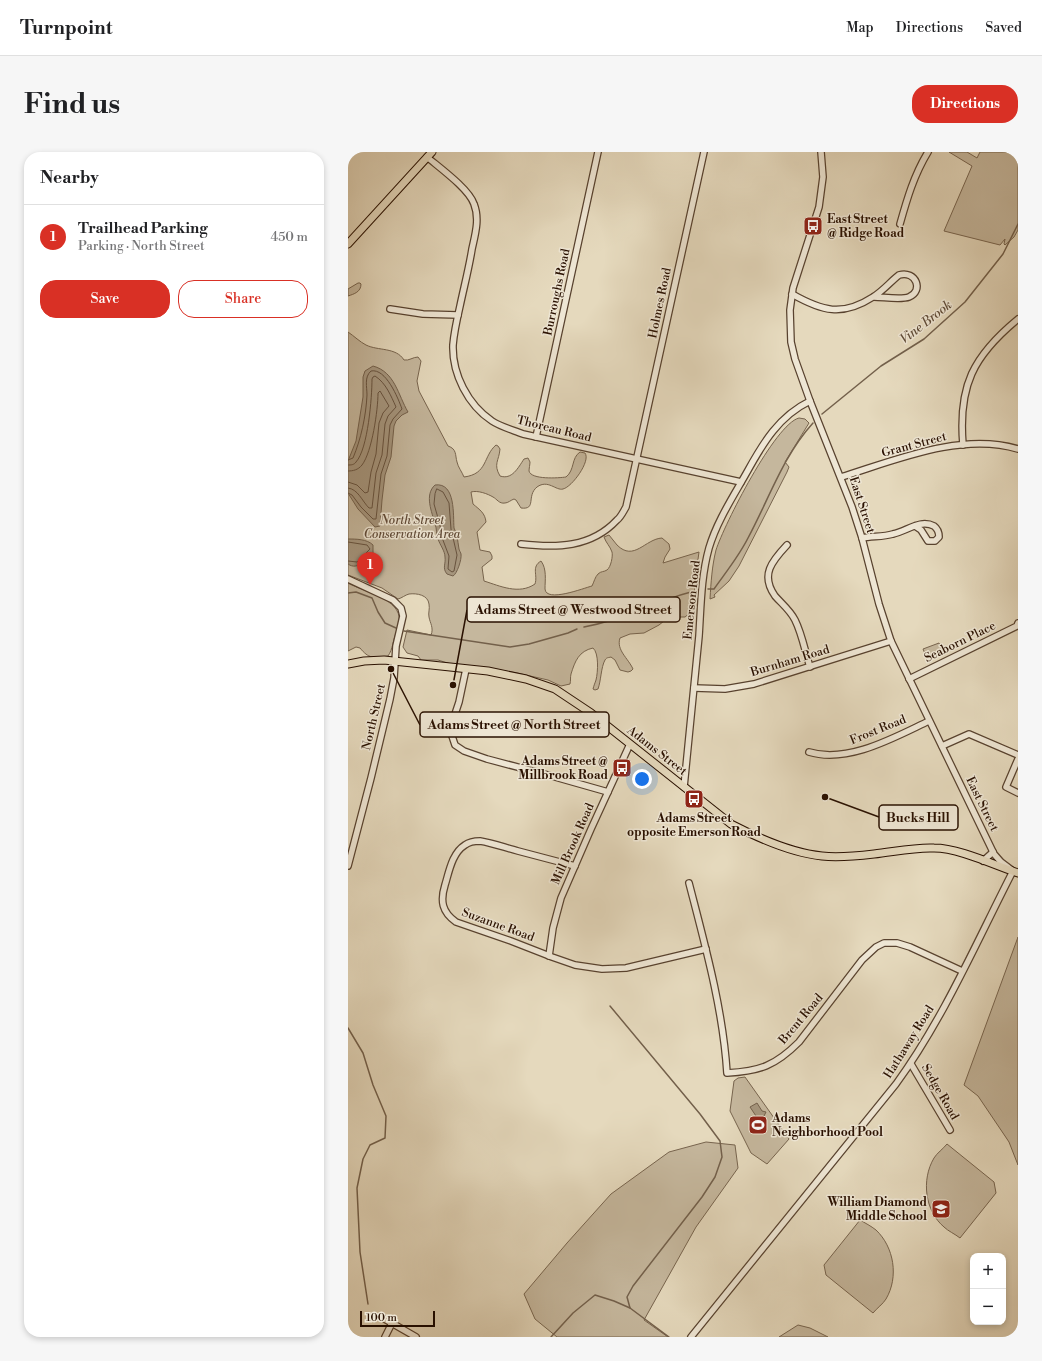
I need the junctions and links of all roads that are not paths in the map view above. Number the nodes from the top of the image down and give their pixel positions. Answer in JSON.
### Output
{"nodes":[{"id":1,"x":598,"y":152,"type":"edge"},
{"id":2,"x":704,"y":152,"type":"edge"},
{"id":3,"x":821,"y":152,"type":"edge"},
{"id":4,"x":928,"y":152,"type":"edge"},
{"id":5,"x":429,"y":155,"type":"edge"},
{"id":6,"x":900,"y":224,"type":"dead end"},
{"id":7,"x":348,"y":244,"type":"edge"},
{"id":8,"x":792,"y":294,"type":"junction"},
{"id":9,"x":874,"y":297,"type":"junction"},
{"id":10,"x":390,"y":308,"type":"dead end"},
{"id":11,"x":458,"y":315,"type":"junction"},
{"id":12,"x":1018,"y":319,"type":"edge"},
{"id":13,"x":810,"y":401,"type":"junction"},
{"id":14,"x":536,"y":437,"type":"junction"},
{"id":15,"x":963,"y":445,"type":"junction"},
{"id":16,"x":1018,"y":449,"type":"edge"},
{"id":17,"x":637,"y":460,"type":"junction"},
{"id":18,"x":841,"y":477,"type":"junction"},
{"id":19,"x":741,"y":482,"type":"junction"},
{"id":20,"x":915,"y":526,"type":"dead end"},
{"id":21,"x":862,"y":538,"type":"junction"},
{"id":22,"x":521,"y":544,"type":"dead end"},
{"id":23,"x":787,"y":545,"type":"dead end"},
{"id":24,"x":348,"y":579,"type":"edge"},
{"id":25,"x":1018,"y":623,"type":"edge"},
{"id":26,"x":891,"y":640,"type":"junction"},
{"id":27,"x":395,"y":661,"type":"junction"},
{"id":28,"x":348,"y":664,"type":"edge"},
{"id":29,"x":810,"y":667,"type":"junction"},
{"id":30,"x":466,"y":669,"type":"junction"},
{"id":31,"x":909,"y":679,"type":"junction"},
{"id":32,"x":694,"y":688,"type":"junction"},
{"id":33,"x":929,"y":720,"type":"junction"},
{"id":34,"x":630,"y":744,"type":"junction"},
{"id":35,"x":942,"y":746,"type":"junction"},
{"id":36,"x":809,"y":752,"type":"dead end"},
{"id":37,"x":1018,"y":755,"type":"edge"},
{"id":38,"x":1018,"y":759,"type":"edge"},
{"id":39,"x":684,"y":787,"type":"junction"},
{"id":40,"x":608,"y":792,"type":"junction"},
{"id":41,"x":1018,"y":793,"type":"edge"},
{"id":42,"x":351,"y":845,"type":"edge"},
{"id":43,"x":993,"y":852,"type":"junction"},
{"id":44,"x":983,"y":861,"type":"junction"},
{"id":45,"x":348,"y":866,"type":"edge"},
{"id":46,"x":575,"y":866,"type":"junction"},
{"id":47,"x":1016,"y":872,"type":"edge"},
{"id":48,"x":689,"y":884,"type":"dead end"},
{"id":49,"x":706,"y":949,"type":"junction"},
{"id":50,"x":549,"y":956,"type":"junction"},
{"id":51,"x":962,"y":971,"type":"junction"},
{"id":52,"x":911,"y":1064,"type":"junction"},
{"id":53,"x":950,"y":1130,"type":"dead end"},
{"id":54,"x":383,"y":1318,"type":"dead end"},
{"id":55,"x":392,"y":1323,"type":"junction"},
{"id":56,"x":385,"y":1337,"type":"edge"},
{"id":57,"x":416,"y":1337,"type":"edge"},
{"id":58,"x":691,"y":1337,"type":"edge"}],
"edges":[{"from":1,"to":14,"type":"street","name":"Burroughs Road"},
{"from":2,"to":17,"type":"street","name":"Holmes Road"},
{"from":3,"to":8,"type":"street","name":"East Street"},
{"from":4,"to":6,"type":"street"},
{"from":5,"to":7,"type":"main road"},
{"from":5,"to":11,"type":"street","name":"Thoreau Road"},
{"from":8,"to":9,"type":"street"},
{"from":8,"to":13,"type":"street","name":"East Street"},
{"from":9,"to":9,"type":"street"},
{"from":10,"to":11,"type":"street"},
{"from":11,"to":14,"type":"street","name":"Thoreau Road"},
{"from":12,"to":15,"type":"street"},
{"from":13,"to":18,"type":"street","name":"East Street"},
{"from":13,"to":19,"type":"street","name":"Emerson Road"},
{"from":14,"to":17,"type":"street","name":"Thoreau Road"},
{"from":15,"to":16,"type":"street","name":"Grant Street"},
{"from":15,"to":18,"type":"street","name":"Grant Street"},
{"from":17,"to":19,"type":"street","name":"Thoreau Road"},
{"from":17,"to":22,"type":"street","name":"Holmes Road"},
{"from":18,"to":21,"type":"street","name":"East Street"},
{"from":19,"to":32,"type":"street","name":"Emerson Road"},
{"from":20,"to":21,"type":"street"},
{"from":21,"to":26,"type":"street","name":"East Street"},
{"from":23,"to":29,"type":"street"},
{"from":24,"to":27,"type":"street","name":"North Street"},
{"from":25,"to":31,"type":"street","name":"Seaborn Place"},
{"from":26,"to":29,"type":"street","name":"Burnham Road"},
{"from":26,"to":31,"type":"street","name":"East Street"},
{"from":27,"to":28,"type":"main road","name":"Adams Street"},
{"from":27,"to":30,"type":"main road","name":"Adams Street"},
{"from":27,"to":42,"type":"street","name":"North Street"},
{"from":29,"to":32,"type":"street","name":"Burnham Road"},
{"from":30,"to":34,"type":"main road","name":"Adams Street"},
{"from":30,"to":40,"type":"street"},
{"from":31,"to":33,"type":"street","name":"East Street"},
{"from":32,"to":39,"type":"street","name":"Emerson Road"},
{"from":33,"to":35,"type":"street","name":"East Street"},
{"from":33,"to":36,"type":"street","name":"Frost Road"},
{"from":34,"to":39,"type":"main road","name":"Adams Street"},
{"from":34,"to":40,"type":"street","name":"Mill Brook Road"},
{"from":35,"to":37,"type":"street"},
{"from":35,"to":43,"type":"street","name":"East Street"},
{"from":38,"to":41,"type":"street"},
{"from":39,"to":44,"type":"main road","name":"Adams Street"},
{"from":40,"to":46,"type":"street","name":"Mill Brook Road"},
{"from":42,"to":45,"type":"street","name":"North Street"},
{"from":43,"to":44,"type":"street"},
{"from":43,"to":47,"type":"street","name":"East Street"},
{"from":44,"to":47,"type":"main road","name":"Adams Street"},
{"from":46,"to":50,"type":"street","name":"Mill Brook Road"},
{"from":46,"to":50,"type":"street","name":"Suzanne Road"},
{"from":47,"to":51,"type":"street","name":"Hathaway Road"},
{"from":48,"to":49,"type":"street","name":"Brent Road"},
{"from":49,"to":50,"type":"street","name":"Suzanne Road"},
{"from":49,"to":51,"type":"street","name":"Brent Road"},
{"from":51,"to":52,"type":"street","name":"Hathaway Road"},
{"from":52,"to":53,"type":"street","name":"Sedge Road"},
{"from":52,"to":58,"type":"street","name":"Hathaway Road"},
{"from":54,"to":55,"type":"street"},
{"from":55,"to":56,"type":"street"},
{"from":55,"to":57,"type":"street"}]}
